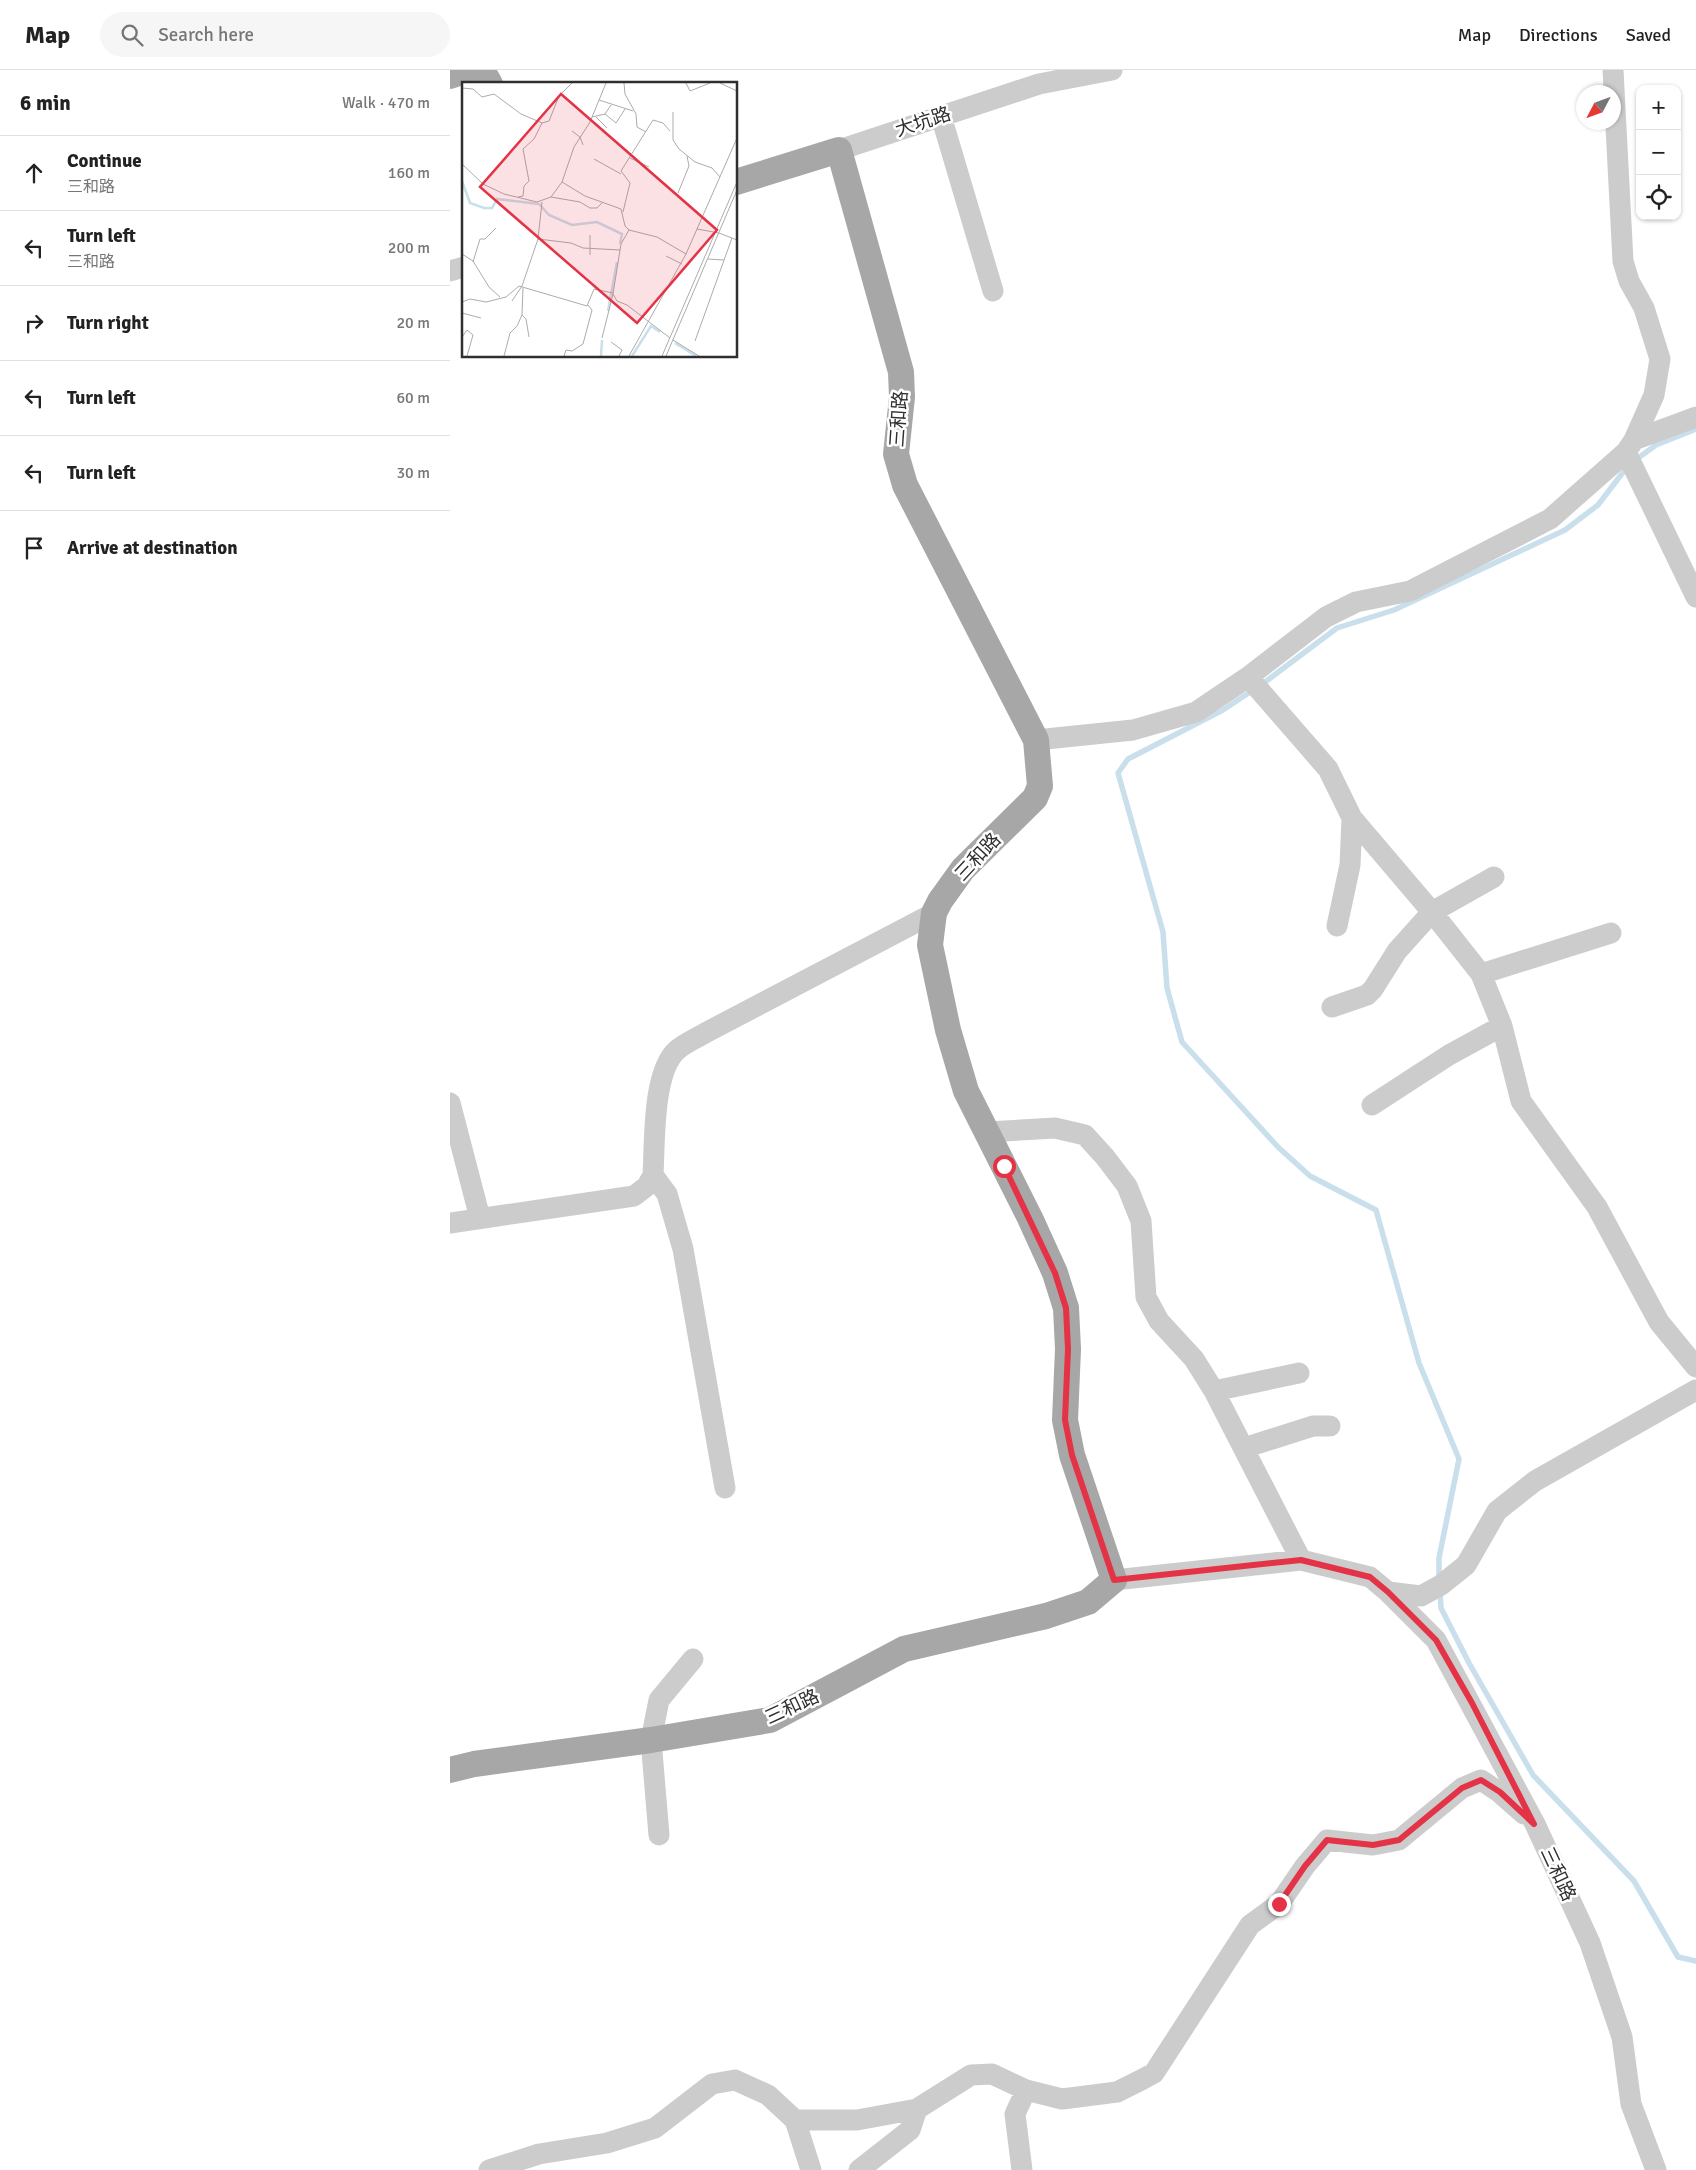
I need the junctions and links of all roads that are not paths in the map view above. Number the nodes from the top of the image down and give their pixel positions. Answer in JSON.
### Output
{"nodes":[{"id":1,"x":468,"y":70,"type":"edge"},
{"id":2,"x":482,"y":70,"type":"edge"},
{"id":3,"x":1112,"y":70,"type":"edge"},
{"id":4,"x":1613,"y":70,"type":"edge"},
{"id":5,"x":450,"y":76,"type":"edge"},
{"id":6,"x":489,"y":82,"type":"edge"},
{"id":7,"x":941,"y":116,"type":"junction"},
{"id":8,"x":839,"y":150,"type":"junction"},
{"id":9,"x":738,"y":181,"type":"edge"},
{"id":10,"x":993,"y":291,"type":"dead end"},
{"id":11,"x":1696,"y":417,"type":"edge"},
{"id":12,"x":1630,"y":446,"type":"junction"},
{"id":13,"x":1696,"y":597,"type":"edge"},
{"id":14,"x":1248,"y":676,"type":"junction"},
{"id":15,"x":1036,"y":740,"type":"junction"},
{"id":16,"x":1352,"y":818,"type":"junction"},
{"id":17,"x":1494,"y":877,"type":"dead end"},
{"id":18,"x":1432,"y":912,"type":"junction"},
{"id":19,"x":934,"y":914,"type":"junction"},
{"id":20,"x":1336,"y":926,"type":"dead end"},
{"id":21,"x":1611,"y":933,"type":"dead end"},
{"id":22,"x":1480,"y":974,"type":"junction"},
{"id":23,"x":1332,"y":1008,"type":"dead end"},
{"id":24,"x":1502,"y":1026,"type":"junction"},
{"id":25,"x":450,"y":1103,"type":"edge"},
{"id":26,"x":1372,"y":1105,"type":"dead end"},
{"id":27,"x":988,"y":1132,"type":"junction"},
{"id":28,"x":653,"y":1176,"type":"junction"},
{"id":29,"x":480,"y":1218,"type":"junction"},
{"id":30,"x":450,"y":1223,"type":"edge"},
{"id":31,"x":1696,"y":1367,"type":"edge"},
{"id":32,"x":1299,"y":1373,"type":"dead end"},
{"id":33,"x":1696,"y":1390,"type":"edge"},
{"id":34,"x":1214,"y":1391,"type":"junction"},
{"id":35,"x":1330,"y":1426,"type":"dead end"},
{"id":36,"x":1244,"y":1448,"type":"junction"},
{"id":37,"x":725,"y":1488,"type":"dead end"},
{"id":38,"x":1301,"y":1560,"type":"junction"},
{"id":39,"x":1114,"y":1580,"type":"junction"},
{"id":40,"x":1388,"y":1592,"type":"junction"},
{"id":41,"x":694,"y":1658,"type":"dead end"},
{"id":42,"x":651,"y":1740,"type":"junction"},
{"id":43,"x":450,"y":1770,"type":"edge"},
{"id":44,"x":1534,"y":1824,"type":"junction"},
{"id":45,"x":660,"y":1835,"type":"dead end"},
{"id":46,"x":1026,"y":2090,"type":"junction"},
{"id":47,"x":918,"y":2109,"type":"junction"},
{"id":48,"x":795,"y":2120,"type":"junction"},
{"id":49,"x":489,"y":2170,"type":"edge"},
{"id":50,"x":811,"y":2170,"type":"edge"},
{"id":51,"x":859,"y":2170,"type":"edge"},
{"id":52,"x":1022,"y":2170,"type":"edge"},
{"id":53,"x":1656,"y":2170,"type":"edge"}],
"edges":[{"from":1,"to":5,"type":"main road"},
{"from":2,"to":6,"type":"main road"},
{"from":3,"to":7,"type":"street","name":"大坑路"},
{"from":4,"to":12,"type":"street"},
{"from":7,"to":8,"type":"street","name":"大坑路"},
{"from":7,"to":10,"type":"street"},
{"from":8,"to":9,"type":"main road","name":"大坑路"},
{"from":8,"to":15,"type":"main road","name":"三和路"},
{"from":11,"to":12,"type":"street"},
{"from":12,"to":13,"type":"street"},
{"from":12,"to":14,"type":"street"},
{"from":14,"to":15,"type":"street"},
{"from":14,"to":16,"type":"street"},
{"from":15,"to":19,"type":"main road","name":"三和路"},
{"from":16,"to":18,"type":"street"},
{"from":16,"to":20,"type":"street"},
{"from":17,"to":18,"type":"street"},
{"from":18,"to":22,"type":"street"},
{"from":18,"to":23,"type":"street"},
{"from":19,"to":27,"type":"main road","name":"三和路"},
{"from":19,"to":28,"type":"street"},
{"from":21,"to":22,"type":"street"},
{"from":22,"to":24,"type":"street"},
{"from":24,"to":26,"type":"street"},
{"from":24,"to":31,"type":"street"},
{"from":25,"to":29,"type":"street"},
{"from":27,"to":34,"type":"street"},
{"from":27,"to":39,"type":"main road","name":"三和路"},
{"from":28,"to":29,"type":"street"},
{"from":28,"to":37,"type":"street"},
{"from":29,"to":30,"type":"street"},
{"from":32,"to":34,"type":"street"},
{"from":33,"to":40,"type":"street"},
{"from":34,"to":36,"type":"street"},
{"from":35,"to":36,"type":"street"},
{"from":36,"to":38,"type":"street"},
{"from":38,"to":39,"type":"street","name":"三和路"},
{"from":38,"to":40,"type":"street","name":"三和路"},
{"from":39,"to":42,"type":"main road","name":"三和路"},
{"from":40,"to":44,"type":"street","name":"三和路"},
{"from":41,"to":42,"type":"street"},
{"from":42,"to":43,"type":"main road","name":"三和路"},
{"from":42,"to":45,"type":"street"},
{"from":44,"to":46,"type":"street"},
{"from":44,"to":53,"type":"street","name":"三和路"},
{"from":46,"to":47,"type":"street"},
{"from":46,"to":52,"type":"street"},
{"from":47,"to":48,"type":"street"},
{"from":47,"to":51,"type":"street"},
{"from":48,"to":49,"type":"street"},
{"from":48,"to":50,"type":"street"}]}
